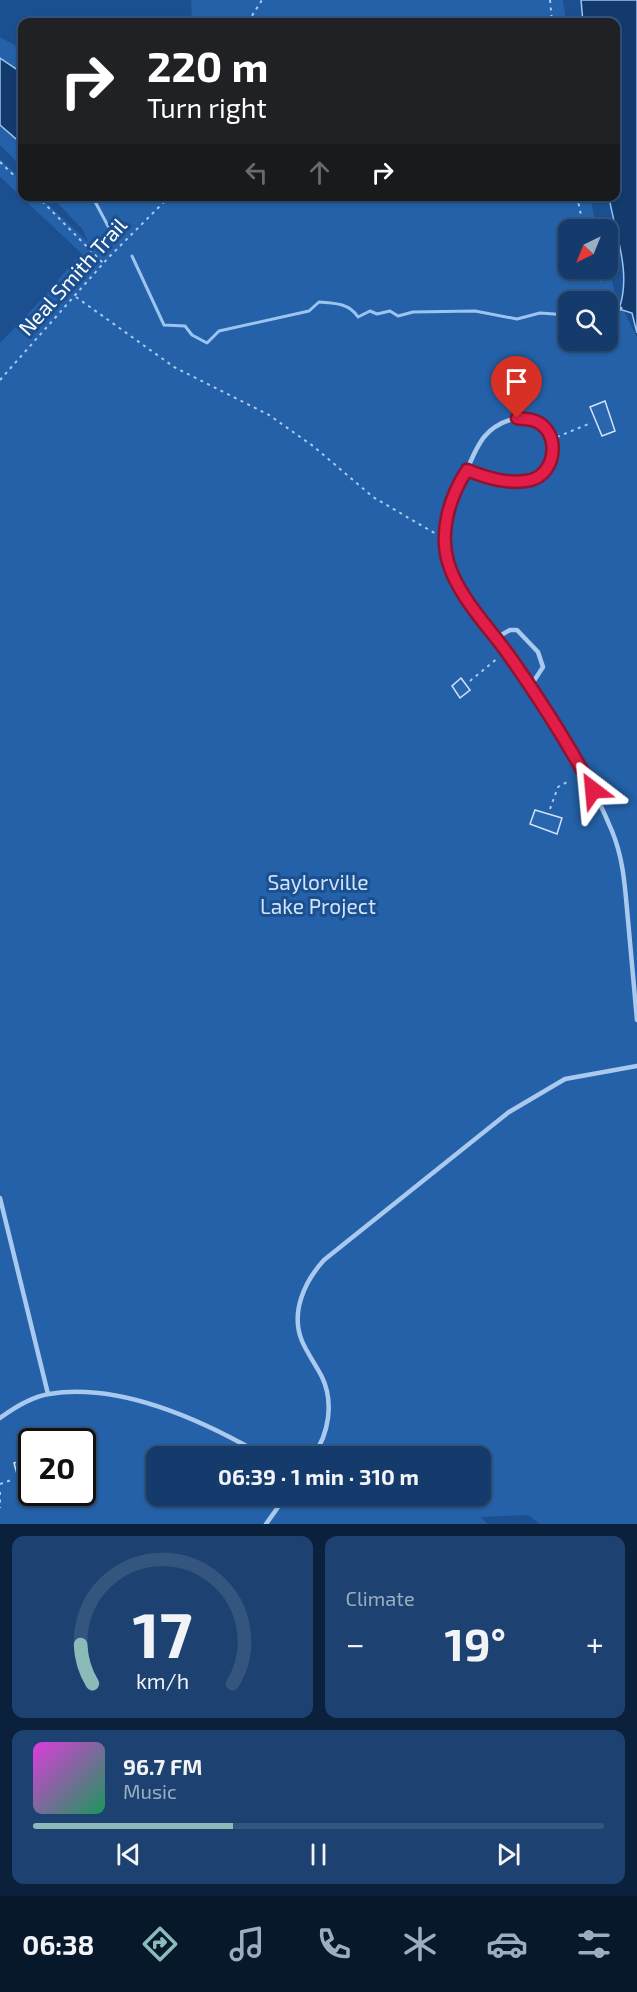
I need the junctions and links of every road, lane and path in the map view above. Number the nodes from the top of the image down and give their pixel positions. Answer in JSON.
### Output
{"nodes":[{"id":1,"x":262,"y":0,"type":"edge"},
{"id":2,"x":550,"y":0,"type":"edge"},
{"id":3,"x":251,"y":18,"type":"edge"},
{"id":4,"x":552,"y":18,"type":"edge"},
{"id":5,"x":0,"y":162,"type":"edge"},
{"id":6,"x":18,"y":179,"type":"edge"},
{"id":7,"x":42,"y":201,"type":"edge"},
{"id":8,"x":165,"y":201,"type":"edge"},
{"id":9,"x":578,"y":201,"type":"edge"},
{"id":10,"x":582,"y":219,"type":"edge"},
{"id":11,"x":104,"y":264,"type":"junction"},
{"id":12,"x":76,"y":297,"type":"junction"},
{"id":13,"x":0,"y":380,"type":"edge"},
{"id":14,"x":591,"y":423,"type":"dead end"},
{"id":15,"x":551,"y":439,"type":"junction"},
{"id":16,"x":467,"y":470,"type":"junction"},
{"id":17,"x":444,"y":538,"type":"junction"},
{"id":18,"x":496,"y":638,"type":"junction"},
{"id":19,"x":506,"y":652,"type":"junction"},
{"id":20,"x":470,"y":681,"type":"dead end"},
{"id":21,"x":530,"y":687,"type":"junction"},
{"id":22,"x":567,"y":782,"type":"dead end"},
{"id":23,"x":550,"y":809,"type":"dead end"},
{"id":24,"x":637,"y":1020,"type":"edge"},
{"id":25,"x":637,"y":1066,"type":"edge"},
{"id":26,"x":0,"y":1198,"type":"edge"},
{"id":27,"x":48,"y":1394,"type":"junction"},
{"id":28,"x":0,"y":1418,"type":"edge"},
{"id":29,"x":247,"y":1446,"type":"edge"},
{"id":30,"x":318,"y":1446,"type":"edge"},
{"id":31,"x":14,"y":1479,"type":"dead end"},
{"id":32,"x":0,"y":1484,"type":"edge"},
{"id":33,"x":0,"y":1492,"type":"edge"},
{"id":34,"x":279,"y":1506,"type":"edge"},
{"id":35,"x":0,"y":1508,"type":"edge"},
{"id":36,"x":266,"y":1524,"type":"edge"}],
"edges":[{"from":1,"to":3,"type":"path"},
{"from":2,"to":4,"type":"path"},
{"from":5,"to":6,"type":"path"},
{"from":7,"to":11,"type":"path"},
{"from":8,"to":11,"type":"path","name":"Neal Smith Trail"},
{"from":9,"to":10,"type":"path"},
{"from":11,"to":12,"type":"path","name":"Neal Smith Trail"},
{"from":12,"to":13,"type":"path","name":"Neal Smith Trail"},
{"from":12,"to":17,"type":"path"},
{"from":14,"to":15,"type":"path"},
{"from":15,"to":16,"type":"lane"},
{"from":15,"to":16,"type":"lane"},
{"from":16,"to":17,"type":"lane"},
{"from":17,"to":18,"type":"lane"},
{"from":18,"to":19,"type":"lane"},
{"from":18,"to":21,"type":"lane"},
{"from":19,"to":20,"type":"path"},
{"from":19,"to":21,"type":"lane"},
{"from":21,"to":24,"type":"lane"},
{"from":22,"to":23,"type":"path"},
{"from":25,"to":30,"type":"lane"},
{"from":26,"to":27,"type":"lane"},
{"from":27,"to":28,"type":"lane"},
{"from":27,"to":29,"type":"lane"},
{"from":31,"to":32,"type":"path"},
{"from":33,"to":35,"type":"path"},
{"from":34,"to":36,"type":"lane"}]}
